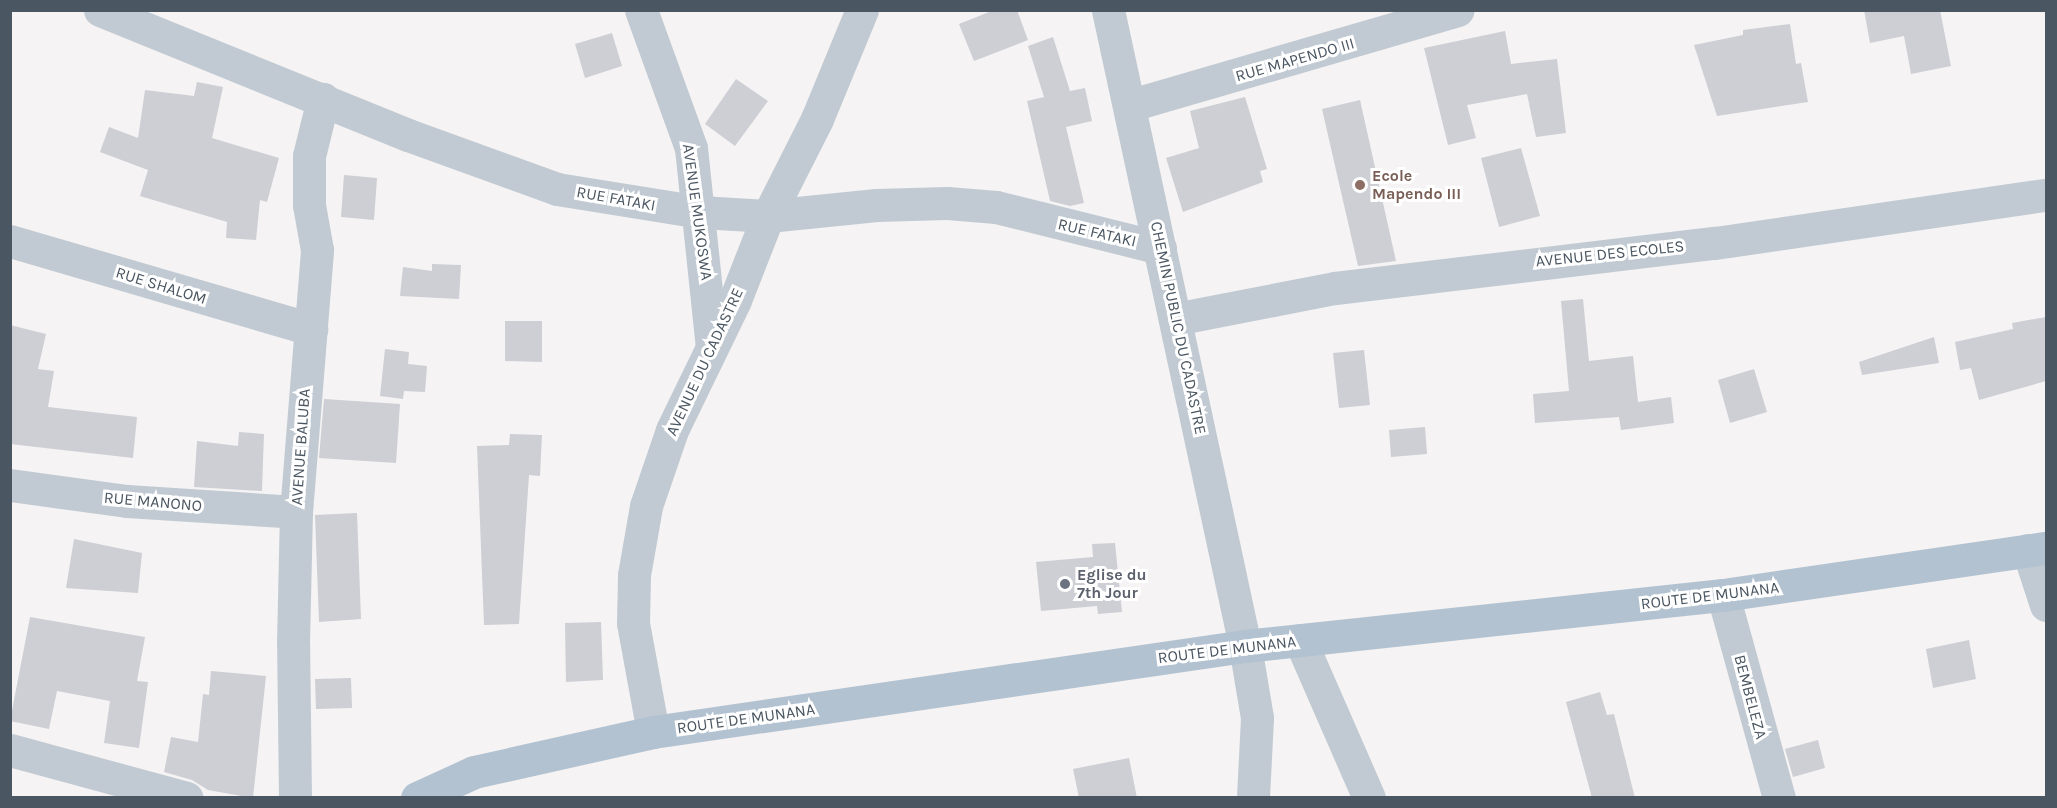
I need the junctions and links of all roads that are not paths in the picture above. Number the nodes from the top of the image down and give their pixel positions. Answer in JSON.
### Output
{"nodes":[{"id":1,"x":100,"y":10,"type":"edge"},
{"id":2,"x":641,"y":10,"type":"edge"},
{"id":3,"x":862,"y":10,"type":"edge"},
{"id":4,"x":1108,"y":10,"type":"edge"},
{"id":5,"x":1457,"y":10,"type":"edge"},
{"id":6,"x":323,"y":99,"type":"junction"},
{"id":7,"x":1131,"y":105,"type":"junction"},
{"id":8,"x":2046,"y":195,"type":"edge"},
{"id":9,"x":700,"y":212,"type":"junction"},
{"id":10,"x":768,"y":216,"type":"junction"},
{"id":11,"x":10,"y":241,"type":"edge"},
{"id":12,"x":1160,"y":248,"type":"junction"},
{"id":13,"x":1175,"y":319,"type":"junction"},
{"id":14,"x":311,"y":329,"type":"junction"},
{"id":15,"x":712,"y":349,"type":"junction"},
{"id":16,"x":10,"y":485,"type":"edge"},
{"id":17,"x":296,"y":512,"type":"junction"},
{"id":18,"x":2037,"y":549,"type":"edge"},
{"id":19,"x":1723,"y":595,"type":"junction"},
{"id":20,"x":2046,"y":605,"type":"edge"},
{"id":21,"x":1300,"y":640,"type":"junction"},
{"id":22,"x":1245,"y":646,"type":"junction"},
{"id":23,"x":653,"y":732,"type":"junction"},
{"id":24,"x":10,"y":750,"type":"edge"},
{"id":25,"x":187,"y":798,"type":"edge"},
{"id":26,"x":295,"y":798,"type":"edge"},
{"id":27,"x":417,"y":798,"type":"edge"},
{"id":28,"x":1252,"y":798,"type":"edge"},
{"id":29,"x":1369,"y":798,"type":"edge"},
{"id":30,"x":1779,"y":798,"type":"edge"}],
"edges":[{"from":1,"to":6,"type":"street","name":"RUE FATAKI"},
{"from":2,"to":9,"type":"street","name":"AVENUE MUKOSWA"},
{"from":3,"to":10,"type":"street","name":"AVENUE DU CADASTRE"},
{"from":4,"to":7,"type":"street","name":"CHEMIN PUBLIC DU CADASTRE"},
{"from":5,"to":7,"type":"street","name":"RUE MAPENDO III"},
{"from":6,"to":9,"type":"street","name":"RUE FATAKI"},
{"from":6,"to":14,"type":"street","name":"AVENUE BALUBA"},
{"from":7,"to":12,"type":"street","name":"CHEMIN PUBLIC DU CADASTRE"},
{"from":8,"to":13,"type":"street","name":"AVENUE DES ECOLES"},
{"from":9,"to":10,"type":"street","name":"RUE FATAKI"},
{"from":9,"to":15,"type":"street","name":"AVENUE MUKOSWA"},
{"from":10,"to":12,"type":"street","name":"RUE FATAKI"},
{"from":10,"to":15,"type":"street","name":"AVENUE DU CADASTRE"},
{"from":11,"to":14,"type":"street","name":"RUE SHALOM"},
{"from":12,"to":13,"type":"street","name":"CHEMIN PUBLIC DU CADASTRE"},
{"from":13,"to":22,"type":"street","name":"CHEMIN PUBLIC DU CADASTRE"},
{"from":14,"to":17,"type":"street","name":"AVENUE BALUBA"},
{"from":15,"to":23,"type":"street","name":"AVENUE DU CADASTRE"},
{"from":16,"to":17,"type":"street","name":"RUE MANONO"},
{"from":17,"to":26,"type":"street","name":"AVENUE BALUBA"},
{"from":18,"to":19,"type":"main road","name":"ROUTE DE MUNANA"},
{"from":18,"to":20,"type":"street"},
{"from":19,"to":21,"type":"main road","name":"ROUTE DE MUNANA"},
{"from":19,"to":30,"type":"street","name":"BEMBELEZA"},
{"from":21,"to":22,"type":"main road","name":"ROUTE DE MUNANA"},
{"from":21,"to":29,"type":"street"},
{"from":22,"to":23,"type":"main road","name":"ROUTE DE MUNANA"},
{"from":22,"to":28,"type":"street","name":"CHEMIN PUBLIC DU CADASTRE"},
{"from":23,"to":27,"type":"main road","name":"ROUTE DE MUNANA"},
{"from":24,"to":25,"type":"street"}]}
